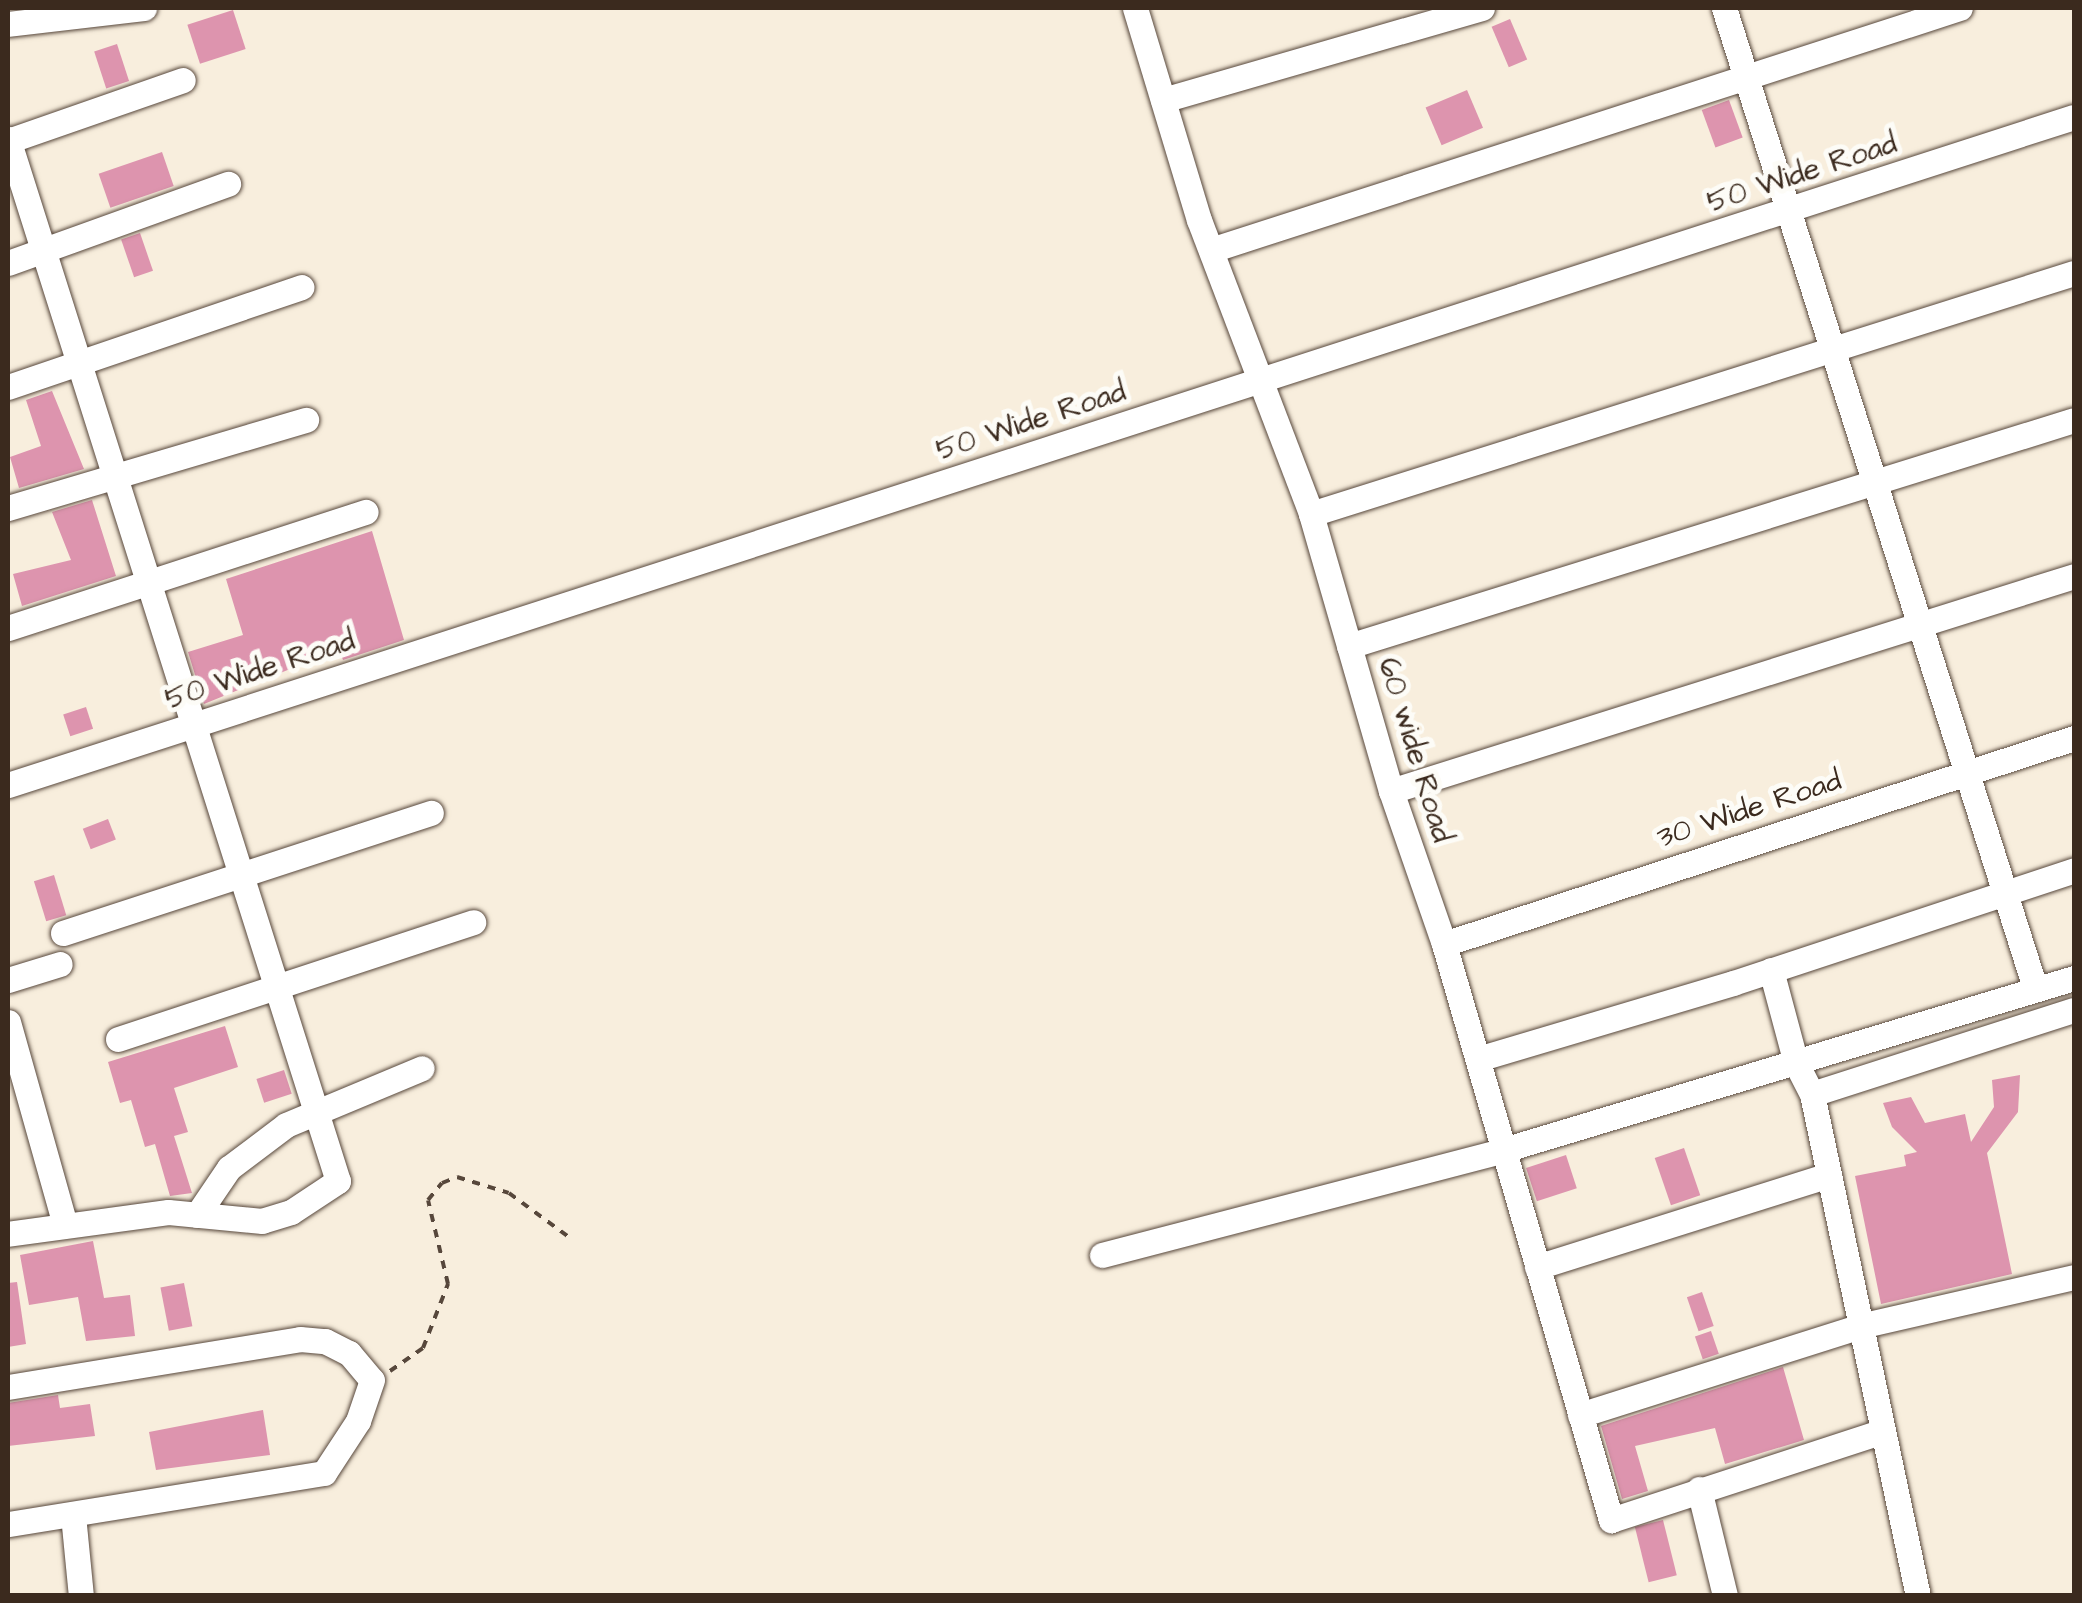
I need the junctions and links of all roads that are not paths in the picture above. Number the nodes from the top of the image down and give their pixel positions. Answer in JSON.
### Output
{"nodes":[{"id":1,"x":144,"y":8,"type":"edge"},
{"id":2,"x":1136,"y":8,"type":"edge"},
{"id":3,"x":1482,"y":8,"type":"edge"},
{"id":4,"x":1724,"y":8,"type":"edge"},
{"id":5,"x":1960,"y":8,"type":"edge"},
{"id":6,"x":8,"y":24,"type":"edge"},
{"id":7,"x":183,"y":80,"type":"dead end"},
{"id":8,"x":1746,"y":80,"type":"junction"},
{"id":9,"x":1163,"y":100,"type":"junction"},
{"id":10,"x":2074,"y":117,"type":"edge"},
{"id":11,"x":8,"y":140,"type":"edge"},
{"id":12,"x":228,"y":184,"type":"dead end"},
{"id":13,"x":1785,"y":213,"type":"junction"},
{"id":14,"x":44,"y":250,"type":"junction"},
{"id":15,"x":1211,"y":250,"type":"junction"},
{"id":16,"x":8,"y":263,"type":"edge"},
{"id":17,"x":2074,"y":273,"type":"edge"},
{"id":18,"x":301,"y":287,"type":"dead end"},
{"id":19,"x":1831,"y":349,"type":"junction"},
{"id":20,"x":80,"y":360,"type":"junction"},
{"id":21,"x":1262,"y":382,"type":"junction"},
{"id":22,"x":8,"y":387,"type":"edge"},
{"id":23,"x":306,"y":420,"type":"dead end"},
{"id":24,"x":2074,"y":420,"type":"edge"},
{"id":25,"x":116,"y":474,"type":"junction"},
{"id":26,"x":1875,"y":482,"type":"junction"},
{"id":27,"x":8,"y":508,"type":"edge"},
{"id":28,"x":366,"y":512,"type":"dead end"},
{"id":29,"x":1311,"y":514,"type":"junction"},
{"id":30,"x":2074,"y":576,"type":"edge"},
{"id":31,"x":151,"y":582,"type":"junction"},
{"id":32,"x":1920,"y":623,"type":"junction"},
{"id":33,"x":8,"y":628,"type":"edge"},
{"id":34,"x":1349,"y":646,"type":"junction"},
{"id":35,"x":192,"y":726,"type":"junction"},
{"id":36,"x":2074,"y":738,"type":"edge"},
{"id":37,"x":1968,"y":770,"type":"junction"},
{"id":38,"x":8,"y":785,"type":"edge"},
{"id":39,"x":1391,"y":791,"type":"junction"},
{"id":40,"x":432,"y":813,"type":"dead end"},
{"id":41,"x":2074,"y":870,"type":"edge"},
{"id":42,"x":239,"y":876,"type":"junction"},
{"id":43,"x":2008,"y":888,"type":"junction"},
{"id":44,"x":474,"y":922,"type":"dead end"},
{"id":45,"x":63,"y":933,"type":"dead end"},
{"id":46,"x":1444,"y":944,"type":"junction"},
{"id":47,"x":60,"y":964,"type":"dead end"},
{"id":48,"x":1771,"y":970,"type":"junction"},
{"id":49,"x":8,"y":980,"type":"edge"},
{"id":50,"x":2057,"y":983,"type":"edge"},
{"id":51,"x":274,"y":989,"type":"junction"},
{"id":52,"x":2074,"y":1008,"type":"edge"},
{"id":53,"x":8,"y":1022,"type":"edge"},
{"id":54,"x":118,"y":1039,"type":"dead end"},
{"id":55,"x":1478,"y":1058,"type":"junction"},
{"id":56,"x":1796,"y":1063,"type":"junction"},
{"id":57,"x":422,"y":1068,"type":"dead end"},
{"id":58,"x":1812,"y":1094,"type":"junction"},
{"id":59,"x":316,"y":1109,"type":"junction"},
{"id":60,"x":1500,"y":1151,"type":"junction"},
{"id":61,"x":1829,"y":1175,"type":"junction"},
{"id":62,"x":197,"y":1215,"type":"junction"},
{"id":63,"x":65,"y":1224,"type":"junction"},
{"id":64,"x":8,"y":1234,"type":"edge"},
{"id":65,"x":1102,"y":1255,"type":"dead end"},
{"id":66,"x":1537,"y":1268,"type":"junction"},
{"id":67,"x":2074,"y":1277,"type":"edge"},
{"id":68,"x":1860,"y":1326,"type":"junction"},
{"id":69,"x":8,"y":1387,"type":"edge"},
{"id":70,"x":1580,"y":1415,"type":"junction"},
{"id":71,"x":1881,"y":1432,"type":"junction"},
{"id":72,"x":1699,"y":1489,"type":"junction"},
{"id":73,"x":73,"y":1515,"type":"junction"},
{"id":74,"x":8,"y":1524,"type":"edge"},
{"id":75,"x":82,"y":1596,"type":"edge"},
{"id":76,"x":1725,"y":1596,"type":"edge"},
{"id":77,"x":1918,"y":1596,"type":"edge"}],
"edges":[{"from":1,"to":6,"type":"street"},
{"from":2,"to":9,"type":"street","name":"60 wide Road"},
{"from":3,"to":9,"type":"street"},
{"from":4,"to":8,"type":"street"},
{"from":5,"to":8,"type":"street"},
{"from":7,"to":11,"type":"street"},
{"from":8,"to":13,"type":"street"},
{"from":8,"to":15,"type":"street"},
{"from":9,"to":15,"type":"street","name":"60 wide Road"},
{"from":10,"to":13,"type":"street","name":"50 Wide Road"},
{"from":11,"to":14,"type":"street"},
{"from":12,"to":14,"type":"street"},
{"from":13,"to":19,"type":"street"},
{"from":13,"to":21,"type":"street","name":"50 Wide Road"},
{"from":14,"to":16,"type":"street"},
{"from":14,"to":20,"type":"street"},
{"from":15,"to":21,"type":"street","name":"60 wide Road"},
{"from":17,"to":19,"type":"street"},
{"from":18,"to":20,"type":"street"},
{"from":19,"to":26,"type":"street"},
{"from":19,"to":29,"type":"street"},
{"from":20,"to":22,"type":"street"},
{"from":20,"to":25,"type":"street"},
{"from":21,"to":29,"type":"street","name":"60 wide Road"},
{"from":21,"to":35,"type":"street","name":"50 Wide Road"},
{"from":23,"to":25,"type":"street"},
{"from":24,"to":26,"type":"street"},
{"from":25,"to":27,"type":"street"},
{"from":25,"to":31,"type":"street"},
{"from":26,"to":32,"type":"street"},
{"from":26,"to":34,"type":"street"},
{"from":28,"to":31,"type":"street"},
{"from":29,"to":34,"type":"street","name":"60 wide Road"},
{"from":30,"to":32,"type":"street"},
{"from":31,"to":33,"type":"street"},
{"from":31,"to":35,"type":"street"},
{"from":32,"to":37,"type":"street"},
{"from":32,"to":39,"type":"street"},
{"from":34,"to":39,"type":"street","name":"60 wide Road"},
{"from":35,"to":38,"type":"street","name":"50 Wide Road"},
{"from":35,"to":42,"type":"street"},
{"from":36,"to":37,"type":"street","name":"30 Wide Road"},
{"from":37,"to":43,"type":"street"},
{"from":37,"to":46,"type":"street","name":"30 Wide Road"},
{"from":39,"to":46,"type":"street","name":"60 wide Road"},
{"from":40,"to":42,"type":"street"},
{"from":41,"to":43,"type":"street"},
{"from":42,"to":45,"type":"street"},
{"from":42,"to":51,"type":"street"},
{"from":43,"to":48,"type":"street"},
{"from":43,"to":50,"type":"street"},
{"from":44,"to":51,"type":"street"},
{"from":46,"to":55,"type":"street","name":"60 wide Road"},
{"from":47,"to":49,"type":"street"},
{"from":48,"to":55,"type":"street"},
{"from":48,"to":56,"type":"street"},
{"from":50,"to":52,"type":"street"},
{"from":50,"to":56,"type":"street"},
{"from":51,"to":54,"type":"street"},
{"from":51,"to":59,"type":"street"},
{"from":52,"to":58,"type":"street"},
{"from":53,"to":63,"type":"street"},
{"from":55,"to":60,"type":"street","name":"60 wide Road"},
{"from":56,"to":58,"type":"street"},
{"from":56,"to":60,"type":"street"},
{"from":57,"to":59,"type":"street"},
{"from":58,"to":61,"type":"street"},
{"from":59,"to":62,"type":"street"},
{"from":59,"to":62,"type":"street"},
{"from":60,"to":65,"type":"street"},
{"from":60,"to":66,"type":"street","name":"60 wide Road"},
{"from":61,"to":66,"type":"street"},
{"from":61,"to":68,"type":"street"},
{"from":62,"to":63,"type":"street"},
{"from":63,"to":64,"type":"street"},
{"from":66,"to":70,"type":"street","name":"60 wide Road"},
{"from":67,"to":68,"type":"street"},
{"from":68,"to":70,"type":"street"},
{"from":68,"to":71,"type":"street"},
{"from":69,"to":73,"type":"street"},
{"from":70,"to":72,"type":"street","name":"60 wide Road"},
{"from":71,"to":72,"type":"street"},
{"from":71,"to":77,"type":"street"},
{"from":72,"to":76,"type":"street"},
{"from":73,"to":74,"type":"street"},
{"from":73,"to":75,"type":"street"}]}
